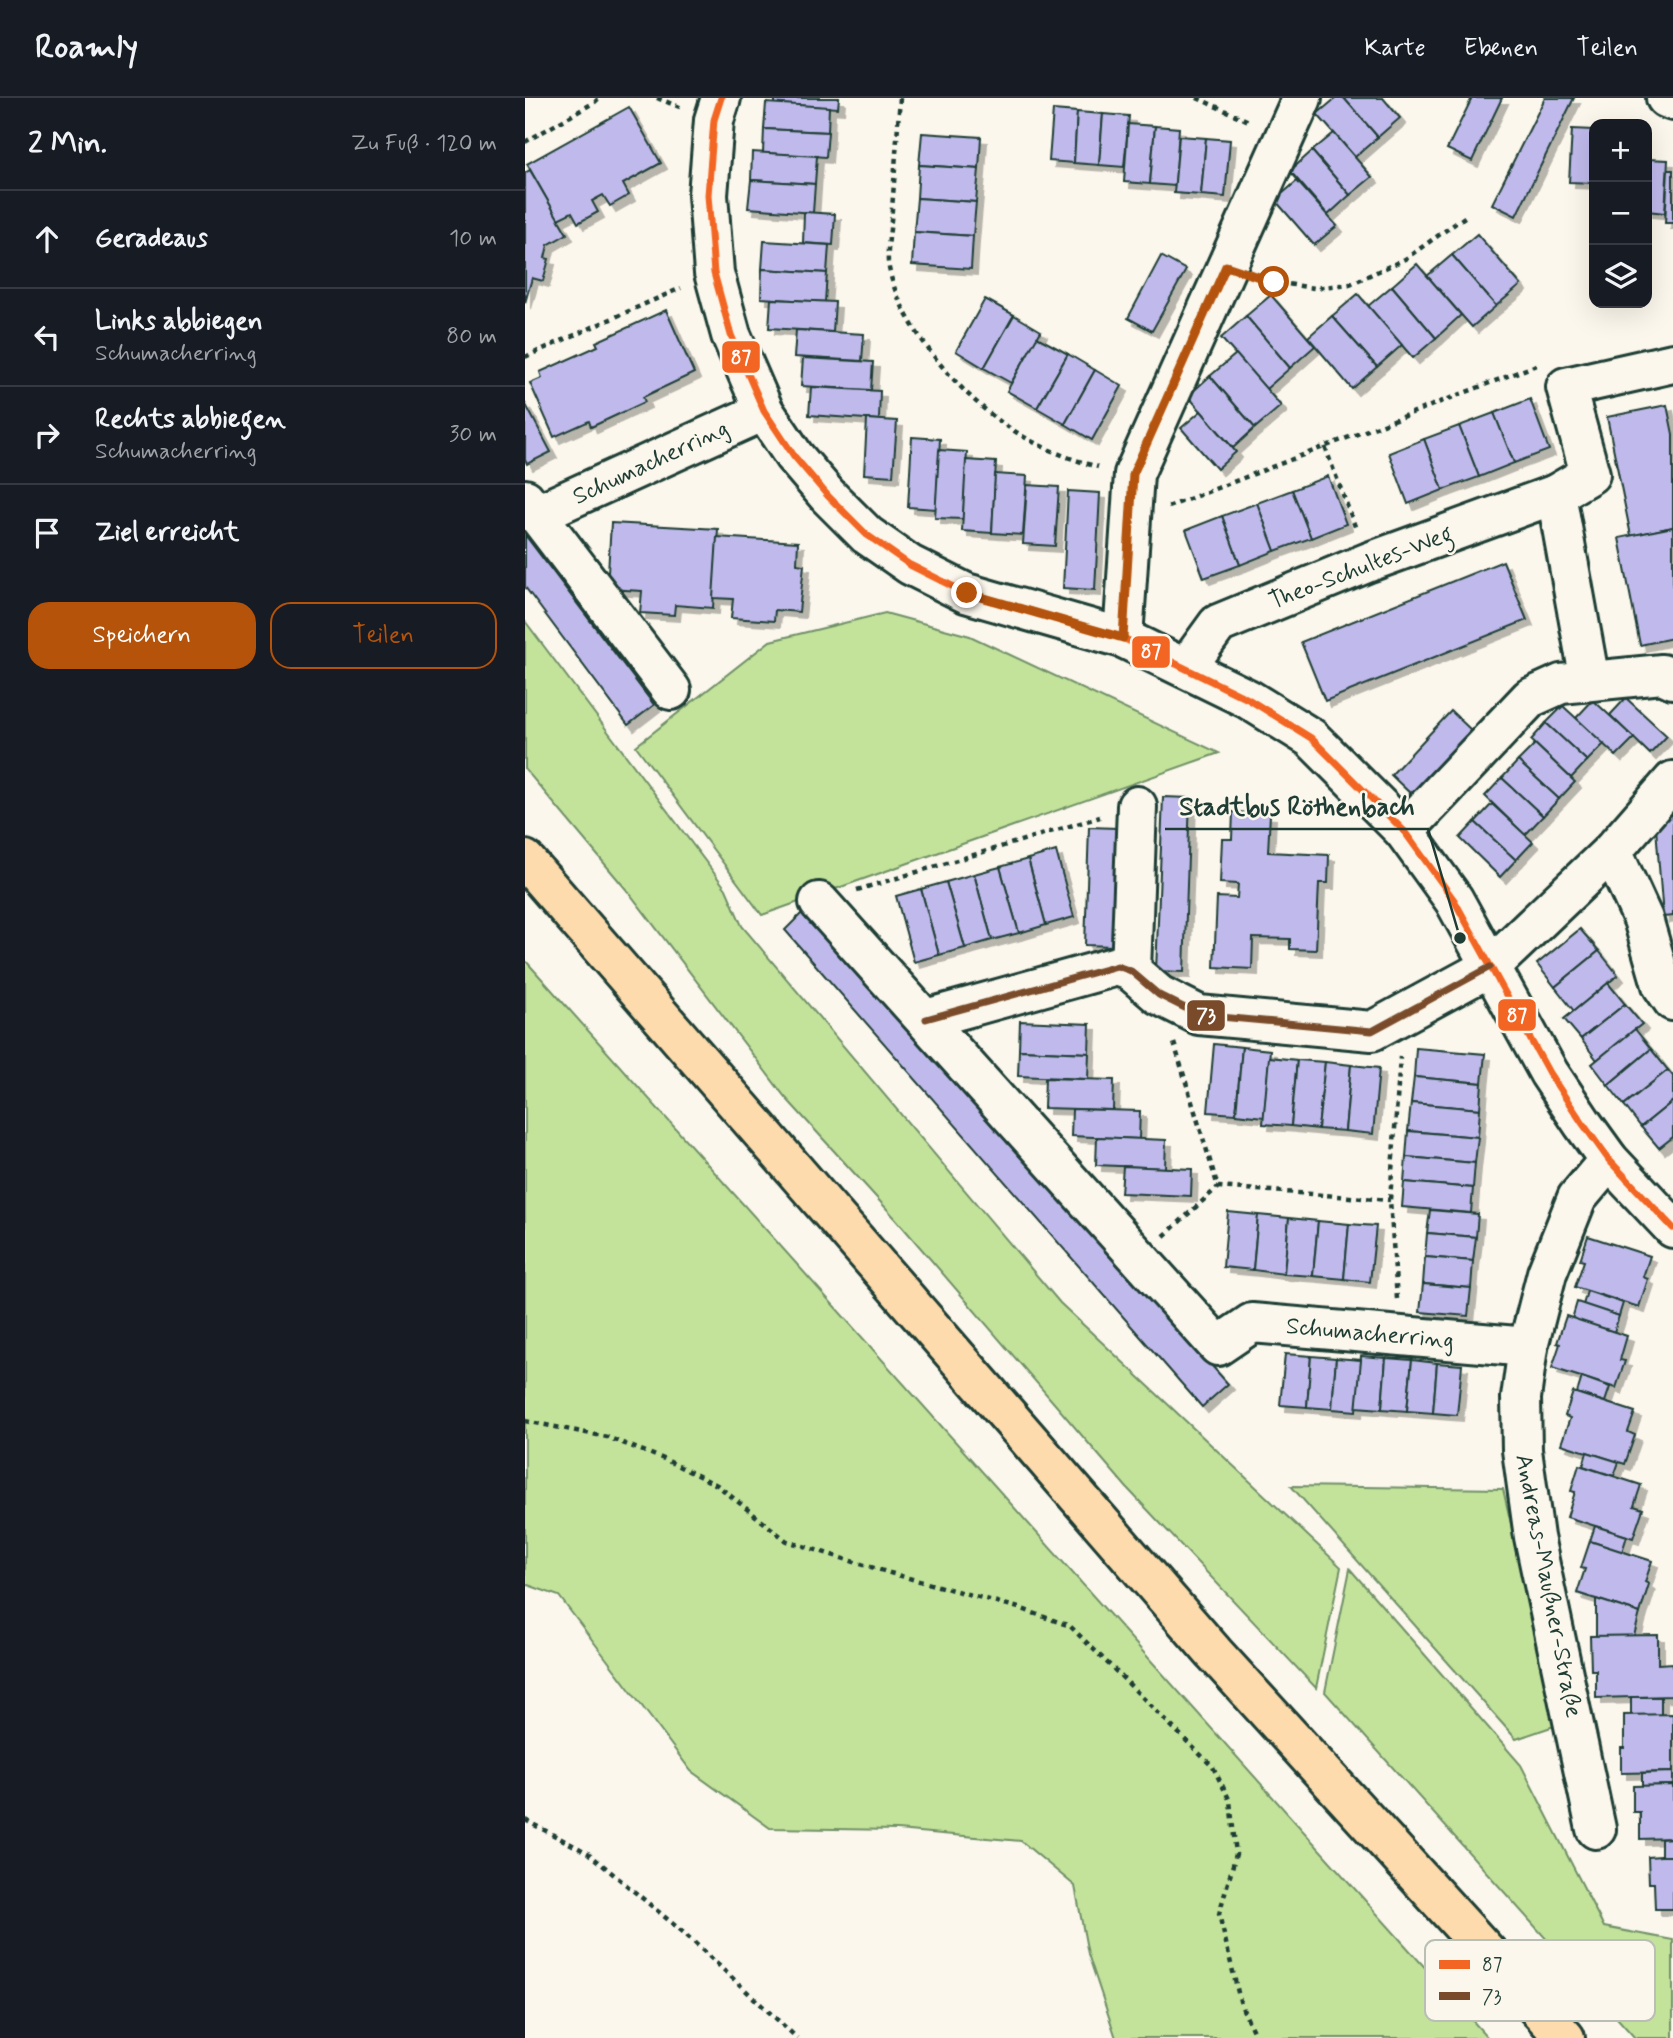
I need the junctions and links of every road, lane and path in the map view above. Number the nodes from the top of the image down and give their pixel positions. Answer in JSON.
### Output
{"nodes":[{"id":1,"x":599,"y":98,"type":"edge"},
{"id":2,"x":721,"y":98,"type":"edge"},
{"id":3,"x":900,"y":98,"type":"edge"},
{"id":4,"x":1197,"y":98,"type":"edge"},
{"id":5,"x":1302,"y":98,"type":"edge"},
{"id":6,"x":1666,"y":98,"type":"edge"},
{"id":7,"x":1673,"y":101,"type":"edge"},
{"id":8,"x":1284,"y":137,"type":"junction"},
{"id":9,"x":525,"y":142,"type":"edge"},
{"id":10,"x":1466,"y":216,"type":"dead end"},
{"id":11,"x":1226,"y":266,"type":"junction"},
{"id":12,"x":714,"y":273,"type":"junction"},
{"id":13,"x":525,"y":357,"type":"edge"},
{"id":14,"x":1673,"y":363,"type":"edge"},
{"id":15,"x":1566,"y":387,"type":"junction"},
{"id":16,"x":764,"y":411,"type":"junction"},
{"id":17,"x":1325,"y":447,"type":"junction"},
{"id":18,"x":1133,"y":474,"type":"junction"},
{"id":19,"x":1556,"y":494,"type":"junction"},
{"id":20,"x":531,"y":507,"type":"edge"},
{"id":21,"x":1131,"y":521,"type":"junction"},
{"id":22,"x":1369,"y":562,"type":"junction"},
{"id":23,"x":1123,"y":638,"type":"junction"},
{"id":24,"x":1587,"y":665,"type":"dead end"},
{"id":25,"x":1186,"y":668,"type":"junction"},
{"id":26,"x":1673,"y":679,"type":"edge"},
{"id":27,"x":671,"y":690,"type":"dead end"},
{"id":28,"x":1673,"y":781,"type":"edge"},
{"id":29,"x":1137,"y":806,"type":"joint"},
{"id":30,"x":1404,"y":831,"type":"junction"},
{"id":31,"x":1612,"y":851,"type":"junction"},
{"id":32,"x":525,"y":860,"type":"edge"},
{"id":33,"x":819,"y":902,"type":"joint"},
{"id":34,"x":1490,"y":967,"type":"junction"},
{"id":35,"x":1131,"y":971,"type":"junction"},
{"id":36,"x":1160,"y":995,"type":"junction"},
{"id":37,"x":1673,"y":1001,"type":"edge"},
{"id":38,"x":1403,"y":1014,"type":"junction"},
{"id":39,"x":926,"y":1019,"type":"junction"},
{"id":40,"x":1609,"y":1160,"type":"junction"},
{"id":41,"x":1218,"y":1187,"type":"junction"},
{"id":42,"x":1390,"y":1200,"type":"junction"},
{"id":43,"x":1673,"y":1228,"type":"edge"},
{"id":44,"x":1140,"y":1259,"type":"junction"},
{"id":45,"x":1400,"y":1337,"type":"junction"},
{"id":46,"x":1528,"y":1347,"type":"junction"},
{"id":47,"x":525,"y":1421,"type":"edge"},
{"id":48,"x":525,"y":1819,"type":"edge"},
{"id":49,"x":1596,"y":1829,"type":"dead end"},
{"id":50,"x":1476,"y":1940,"type":"edge"},
{"id":51,"x":1550,"y":2021,"type":"edge"},
{"id":52,"x":797,"y":2038,"type":"edge"},
{"id":53,"x":1256,"y":2038,"type":"edge"},
{"id":54,"x":1565,"y":2038,"type":"edge"}],
"edges":[{"from":1,"to":9,"type":"path"},
{"from":2,"to":12,"type":"street"},
{"from":3,"to":18,"type":"path"},
{"from":4,"to":8,"type":"path"},
{"from":5,"to":8,"type":"street"},
{"from":6,"to":7,"type":"street"},
{"from":8,"to":11,"type":"street"},
{"from":10,"to":11,"type":"path"},
{"from":11,"to":18,"type":"street"},
{"from":12,"to":13,"type":"path"},
{"from":12,"to":16,"type":"street"},
{"from":14,"to":15,"type":"street"},
{"from":15,"to":17,"type":"path"},
{"from":15,"to":19,"type":"street","name":"Theo-Schultes-Weg"},
{"from":16,"to":20,"type":"street","name":"Schumacherring"},
{"from":16,"to":23,"type":"street"},
{"from":17,"to":21,"type":"path"},
{"from":17,"to":22,"type":"path"},
{"from":18,"to":21,"type":"street"},
{"from":19,"to":22,"type":"street","name":"Theo-Schultes-Weg"},
{"from":19,"to":24,"type":"street"},
{"from":20,"to":27,"type":"street"},
{"from":21,"to":23,"type":"street"},
{"from":22,"to":25,"type":"street","name":"Theo-Schultes-Weg"},
{"from":23,"to":25,"type":"street"},
{"from":25,"to":30,"type":"street"},
{"from":26,"to":30,"type":"street"},
{"from":28,"to":31,"type":"street"},
{"from":29,"to":33,"type":"path"},
{"from":29,"to":35,"type":"street"},
{"from":30,"to":34,"type":"street"},
{"from":31,"to":34,"type":"street"},
{"from":31,"to":37,"type":"street"},
{"from":32,"to":50,"type":"main road"},
{"from":33,"to":39,"type":"street"},
{"from":34,"to":38,"type":"street"},
{"from":34,"to":40,"type":"street"},
{"from":35,"to":36,"type":"street"},
{"from":35,"to":39,"type":"street"},
{"from":36,"to":38,"type":"street"},
{"from":36,"to":41,"type":"path"},
{"from":38,"to":42,"type":"path"},
{"from":39,"to":44,"type":"street"},
{"from":40,"to":43,"type":"street"},
{"from":40,"to":46,"type":"street","name":"Andreas-Maußner-Straße"},
{"from":41,"to":42,"type":"path"},
{"from":41,"to":44,"type":"path"},
{"from":42,"to":45,"type":"path"},
{"from":44,"to":45,"type":"street","name":"Schumacherring"},
{"from":45,"to":46,"type":"street","name":"Schumacherring"},
{"from":46,"to":49,"type":"street","name":"Andreas-Maußner-Straße"},
{"from":47,"to":53,"type":"path"},
{"from":48,"to":52,"type":"path"},
{"from":51,"to":54,"type":"main road"}]}
